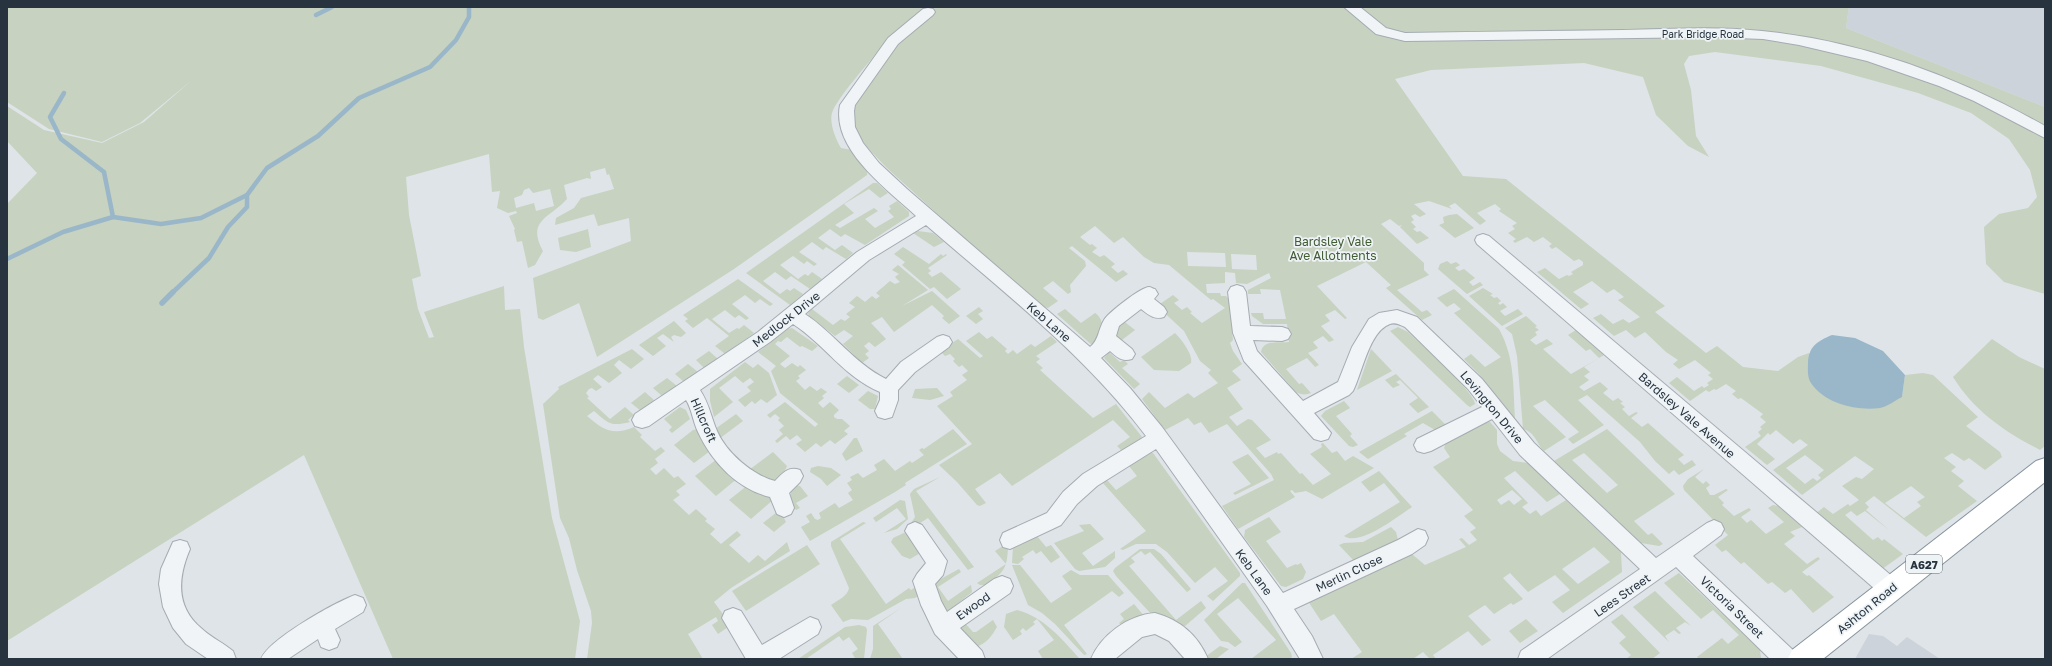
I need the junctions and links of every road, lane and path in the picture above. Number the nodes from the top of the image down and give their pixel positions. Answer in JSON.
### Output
{"nodes":[{"id":1,"x":1351,"y":7,"type":"edge"},
{"id":2,"x":928,"y":12,"type":"dead end"},
{"id":3,"x":2045,"y":133,"type":"edge"},
{"id":4,"x":928,"y":216,"type":"junction"},
{"id":5,"x":1483,"y":240,"type":"dead end"},
{"id":6,"x":1237,"y":292,"type":"dead end"},
{"id":7,"x":1158,"y":312,"type":"dead end"},
{"id":8,"x":793,"y":315,"type":"junction"},
{"id":9,"x":1242,"y":333,"type":"junction"},
{"id":10,"x":1282,"y":334,"type":"dead end"},
{"id":11,"x":1106,"y":338,"type":"junction"},
{"id":12,"x":943,"y":342,"type":"dead end"},
{"id":13,"x":1126,"y":354,"type":"dead end"},
{"id":14,"x":1089,"y":357,"type":"junction"},
{"id":15,"x":889,"y":388,"type":"junction"},
{"id":16,"x":688,"y":389,"type":"junction"},
{"id":17,"x":1496,"y":410,"type":"junction"},
{"id":18,"x":885,"y":411,"type":"dead end"},
{"id":19,"x":1300,"y":411,"type":"junction"},
{"id":20,"x":642,"y":420,"type":"dead end"},
{"id":21,"x":1321,"y":433,"type":"dead end"},
{"id":22,"x":1158,"y":438,"type":"junction"},
{"id":23,"x":1424,"y":445,"type":"dead end"},
{"id":24,"x":2045,"y":468,"type":"edge"},
{"id":25,"x":793,"y":476,"type":"dead end"},
{"id":26,"x":1714,"y":529,"type":"dead end"},
{"id":27,"x":915,"y":531,"type":"dead end"},
{"id":28,"x":1418,"y":538,"type":"dead end"},
{"id":29,"x":1010,"y":540,"type":"dead end"},
{"id":30,"x":180,"y":549,"type":"dead end"},
{"id":31,"x":1678,"y":555,"type":"junction"},
{"id":32,"x":1656,"y":571,"type":"junction"},
{"id":33,"x":1002,"y":586,"type":"dead end"},
{"id":34,"x":1891,"y":589,"type":"junction"},
{"id":35,"x":355,"y":605,"type":"dead end"},
{"id":36,"x":1278,"y":606,"type":"junction"},
{"id":37,"x":733,"y":618,"type":"dead end"},
{"id":38,"x":810,"y":627,"type":"dead end"},
{"id":39,"x":943,"y":627,"type":"junction"},
{"id":40,"x":225,"y":659,"type":"edge"},
{"id":41,"x":272,"y":659,"type":"edge"},
{"id":42,"x":759,"y":659,"type":"edge"},
{"id":43,"x":974,"y":659,"type":"edge"},
{"id":44,"x":1102,"y":659,"type":"edge"},
{"id":45,"x":1197,"y":659,"type":"edge"},
{"id":46,"x":1312,"y":659,"type":"edge"},
{"id":47,"x":1529,"y":659,"type":"edge"},
{"id":48,"x":1786,"y":659,"type":"edge"},
{"id":49,"x":1802,"y":659,"type":"edge"}],
"edges":[{"from":1,"to":3,"type":"street","name":"Park Bridge Road"},
{"from":2,"to":4,"type":"street","name":"Keb Lane"},
{"from":4,"to":8,"type":"street","name":"Medlock Drive"},
{"from":4,"to":14,"type":"street","name":"Keb Lane"},
{"from":5,"to":34,"type":"street","name":"Bardsley Vale Avenue"},
{"from":6,"to":9,"type":"street"},
{"from":7,"to":11,"type":"street"},
{"from":8,"to":15,"type":"street"},
{"from":8,"to":16,"type":"street","name":"Medlock Drive"},
{"from":9,"to":10,"type":"street"},
{"from":9,"to":19,"type":"street"},
{"from":11,"to":13,"type":"street"},
{"from":11,"to":14,"type":"street"},
{"from":12,"to":15,"type":"street"},
{"from":14,"to":22,"type":"street","name":"Keb Lane"},
{"from":15,"to":18,"type":"street"},
{"from":16,"to":20,"type":"street","name":"Medlock Drive"},
{"from":16,"to":25,"type":"street","name":"Hillcroft"},
{"from":17,"to":19,"type":"street","name":"Levington Drive"},
{"from":17,"to":23,"type":"street"},
{"from":17,"to":32,"type":"street","name":"Levington Drive"},
{"from":19,"to":21,"type":"street"},
{"from":22,"to":29,"type":"street"},
{"from":22,"to":36,"type":"street","name":"Keb Lane"},
{"from":24,"to":34,"type":"highway","name":"Ashton Road","number":"A627"},
{"from":26,"to":31,"type":"street","name":"Lees Street"},
{"from":27,"to":39,"type":"street","name":"Ewood"},
{"from":28,"to":36,"type":"street","name":"Merlin Close"},
{"from":30,"to":40,"type":"street"},
{"from":31,"to":32,"type":"street","name":"Lees Street"},
{"from":31,"to":48,"type":"street","name":"Victoria Street"},
{"from":32,"to":47,"type":"street","name":"Lees Street"},
{"from":33,"to":39,"type":"street","name":"Ewood"},
{"from":34,"to":49,"type":"highway","name":"Ashton Road","number":"A627"},
{"from":35,"to":41,"type":"street"},
{"from":36,"to":46,"type":"street","name":"Keb Lane"},
{"from":37,"to":42,"type":"street"},
{"from":38,"to":42,"type":"street"},
{"from":39,"to":43,"type":"street","name":"Ewood"},
{"from":44,"to":45,"type":"street"}]}
